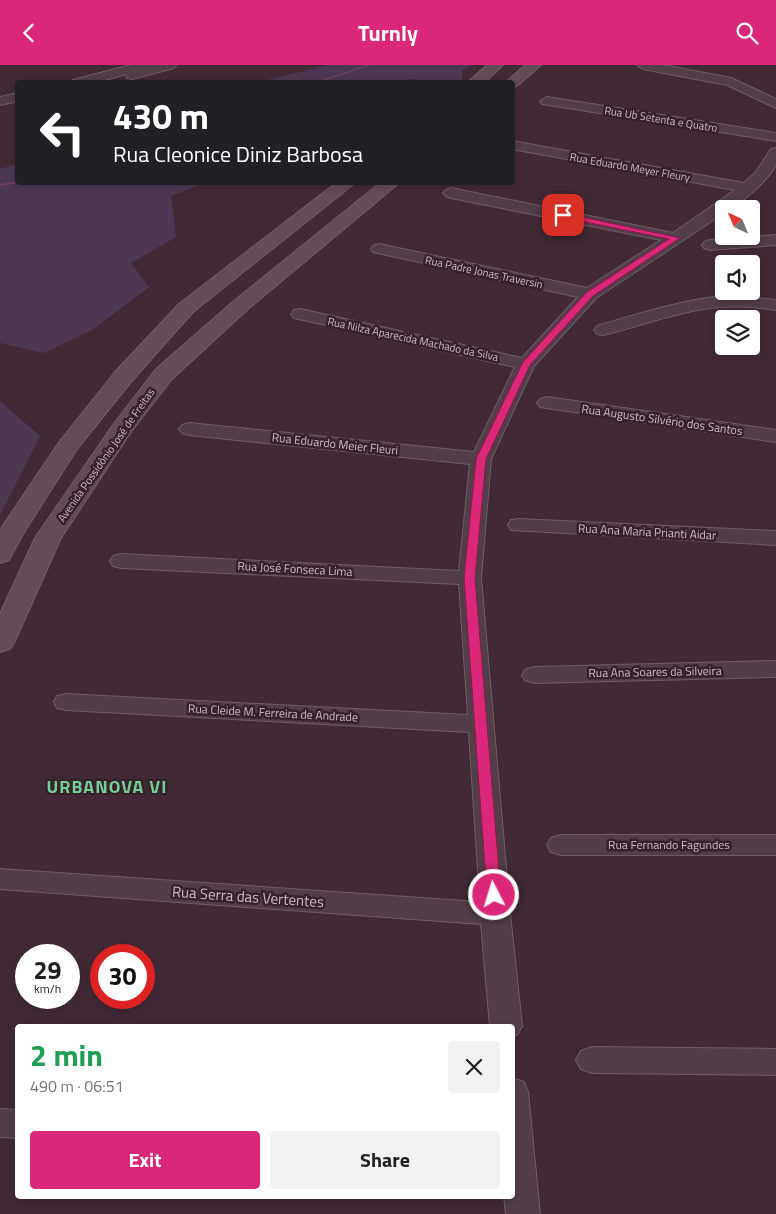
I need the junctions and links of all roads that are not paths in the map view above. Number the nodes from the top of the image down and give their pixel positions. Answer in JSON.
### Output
{"nodes":[{"id":1,"x":145,"y":65,"type":"edge"},
{"id":2,"x":170,"y":65,"type":"edge"},
{"id":3,"x":496,"y":65,"type":"edge"},
{"id":4,"x":534,"y":65,"type":"edge"},
{"id":5,"x":643,"y":65,"type":"edge"},
{"id":6,"x":89,"y":80,"type":"edge"},
{"id":7,"x":115,"y":80,"type":"edge"},
{"id":8,"x":478,"y":80,"type":"edge"},
{"id":9,"x":515,"y":81,"type":"edge"},
{"id":10,"x":15,"y":98,"type":"edge"},
{"id":11,"x":0,"y":101,"type":"edge"},
{"id":12,"x":547,"y":101,"type":"dead end"},
{"id":13,"x":776,"y":104,"type":"edge"},
{"id":14,"x":15,"y":105,"type":"edge"},
{"id":15,"x":0,"y":108,"type":"edge"},
{"id":16,"x":776,"y":137,"type":"edge"},
{"id":17,"x":515,"y":146,"type":"edge"},
{"id":18,"x":776,"y":152,"type":"edge"},
{"id":19,"x":343,"y":185,"type":"edge"},
{"id":20,"x":388,"y":185,"type":"edge"},
{"id":21,"x":748,"y":188,"type":"junction"},
{"id":22,"x":451,"y":193,"type":"dead end"},
{"id":23,"x":676,"y":238,"type":"junction"},
{"id":24,"x":776,"y":240,"type":"edge"},
{"id":25,"x":710,"y":245,"type":"dead end"},
{"id":26,"x":379,"y":249,"type":"dead end"},
{"id":27,"x":590,"y":294,"type":"junction"},
{"id":28,"x":776,"y":305,"type":"edge"},
{"id":29,"x":300,"y":314,"type":"dead end"},
{"id":30,"x":603,"y":330,"type":"dead end"},
{"id":31,"x":526,"y":364,"type":"junction"},
{"id":32,"x":547,"y":403,"type":"dead end"},
{"id":33,"x":189,"y":429,"type":"dead end"},
{"id":34,"x":776,"y":437,"type":"edge"},
{"id":35,"x":481,"y":459,"type":"junction"},
{"id":36,"x":519,"y":525,"type":"dead end"},
{"id":37,"x":776,"y":538,"type":"edge"},
{"id":38,"x":0,"y":555,"type":"edge"},
{"id":39,"x":121,"y":561,"type":"dead end"},
{"id":40,"x":470,"y":578,"type":"junction"},
{"id":41,"x":0,"y":643,"type":"edge"},
{"id":42,"x":776,"y":669,"type":"edge"},
{"id":43,"x":534,"y":675,"type":"dead end"},
{"id":44,"x":66,"y":701,"type":"dead end"},
{"id":45,"x":480,"y":724,"type":"junction"},
{"id":46,"x":561,"y":845,"type":"dead end"},
{"id":47,"x":776,"y":845,"type":"edge"},
{"id":48,"x":0,"y":879,"type":"edge"},
{"id":49,"x":495,"y":914,"type":"junction"},
{"id":50,"x":506,"y":1024,"type":"edge"},
{"id":51,"x":592,"y":1060,"type":"dead end"},
{"id":52,"x":776,"y":1063,"type":"edge"},
{"id":53,"x":0,"y":1123,"type":"edge"},
{"id":54,"x":15,"y":1124,"type":"edge"},
{"id":55,"x":515,"y":1145,"type":"edge"},
{"id":56,"x":516,"y":1163,"type":"edge"},
{"id":57,"x":523,"y":1214,"type":"edge"}],
"edges":[{"from":1,"to":6,"type":"street"},
{"from":2,"to":7,"type":"street"},
{"from":3,"to":8,"type":"street"},
{"from":4,"to":9,"type":"street"},
{"from":5,"to":13,"type":"street"},
{"from":10,"to":11,"type":"street"},
{"from":12,"to":16,"type":"street","name":"Rua Ub Setenta e Quatro"},
{"from":14,"to":15,"type":"street"},
{"from":17,"to":21,"type":"street","name":"Rua Eduardo Meyer Fleury"},
{"from":18,"to":21,"type":"street"},
{"from":19,"to":38,"type":"street"},
{"from":20,"to":41,"type":"street","name":"Avenida Possidônio José de Freitas"},
{"from":21,"to":23,"type":"street"},
{"from":22,"to":23,"type":"street"},
{"from":23,"to":27,"type":"street"},
{"from":24,"to":25,"type":"street"},
{"from":26,"to":27,"type":"street","name":"Rua Padre Jonas Traversin"},
{"from":27,"to":31,"type":"street"},
{"from":28,"to":30,"type":"street"},
{"from":29,"to":31,"type":"street","name":"Rua Nilza Aparecida Machado da Silva"},
{"from":31,"to":35,"type":"street"},
{"from":32,"to":34,"type":"street","name":"Rua Augusto Silvério dos Santos"},
{"from":33,"to":35,"type":"street","name":"Rua Eduardo Meier Fleuri"},
{"from":35,"to":40,"type":"street"},
{"from":36,"to":37,"type":"street","name":"Rua Ana Maria Prianti Aidar"},
{"from":39,"to":40,"type":"street","name":"Rua José Fonseca Lima"},
{"from":40,"to":45,"type":"street"},
{"from":42,"to":43,"type":"street","name":"Rua Ana Soares da Silveira"},
{"from":44,"to":45,"type":"street","name":"Rua Cleide M. Ferreira de Andrade"},
{"from":45,"to":49,"type":"street"},
{"from":46,"to":47,"type":"street","name":"Rua Fernando Fagundes"},
{"from":48,"to":49,"type":"street","name":"Rua Serra das Vertentes"},
{"from":49,"to":50,"type":"street"},
{"from":51,"to":52,"type":"street"},
{"from":53,"to":54,"type":"street"},
{"from":55,"to":56,"type":"street"},
{"from":56,"to":57,"type":"street"}]}
